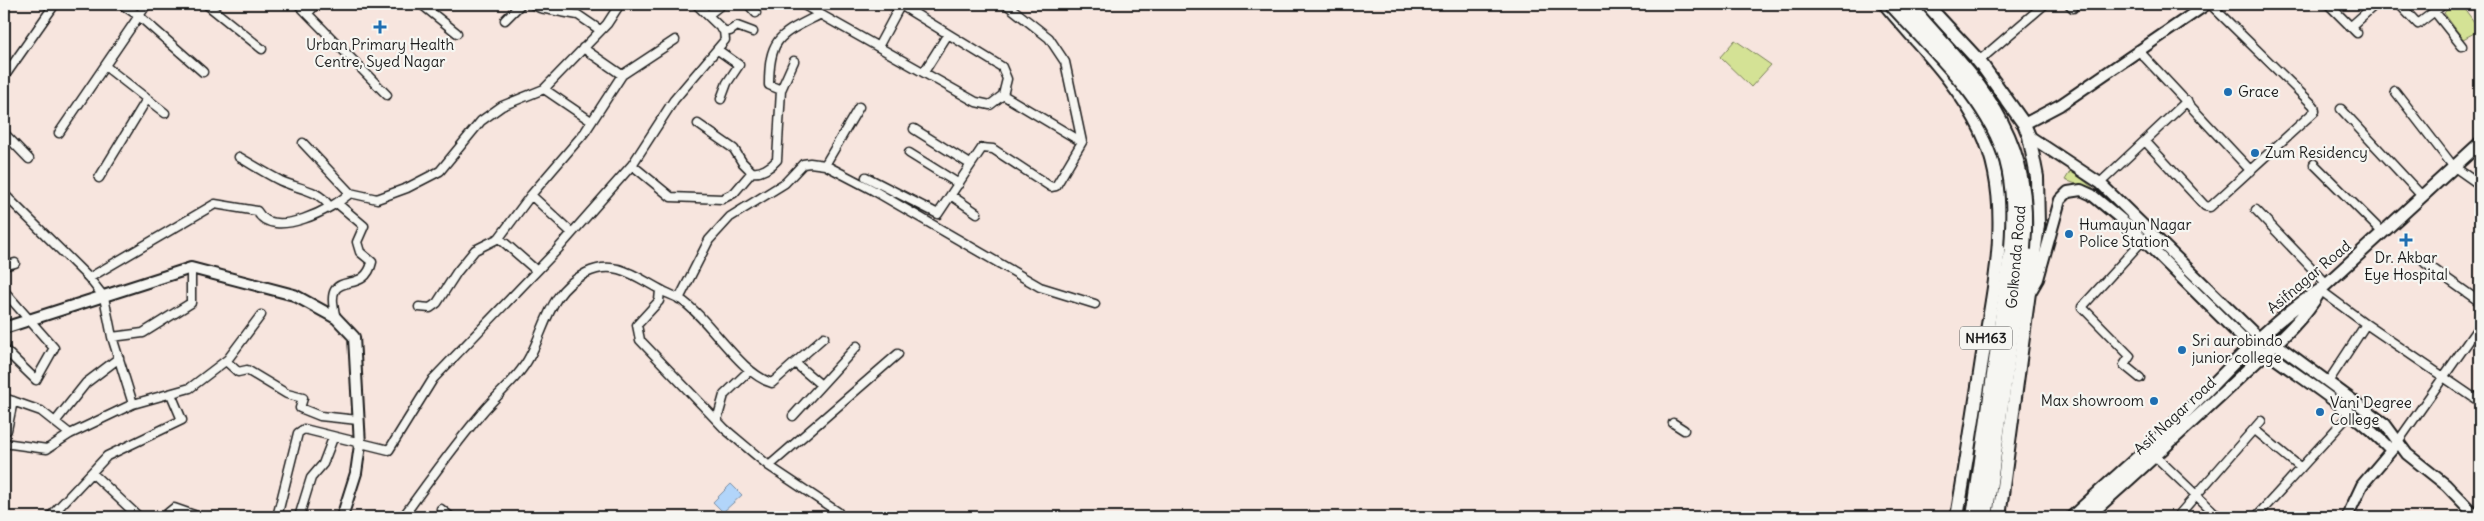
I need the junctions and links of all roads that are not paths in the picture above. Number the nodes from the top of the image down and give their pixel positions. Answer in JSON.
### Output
{"nodes":[{"id":1,"x":55,"y":4,"type":"edge"},
{"id":2,"x":121,"y":4,"type":"edge"},
{"id":3,"x":147,"y":4,"type":"edge"},
{"id":4,"x":206,"y":4,"type":"edge"},
{"id":5,"x":298,"y":4,"type":"edge"},
{"id":6,"x":316,"y":4,"type":"edge"},
{"id":7,"x":421,"y":4,"type":"edge"},
{"id":8,"x":521,"y":4,"type":"edge"},
{"id":9,"x":532,"y":4,"type":"edge"},
{"id":10,"x":620,"y":4,"type":"edge"},
{"id":11,"x":696,"y":4,"type":"edge"},
{"id":12,"x":722,"y":4,"type":"edge"},
{"id":13,"x":748,"y":4,"type":"edge"},
{"id":14,"x":802,"y":4,"type":"edge"},
{"id":15,"x":900,"y":4,"type":"edge"},
{"id":16,"x":1008,"y":4,"type":"edge"},
{"id":17,"x":1885,"y":4,"type":"edge"},
{"id":18,"x":1892,"y":4,"type":"edge"},
{"id":19,"x":1907,"y":4,"type":"edge"},
{"id":20,"x":1926,"y":4,"type":"edge"},
{"id":21,"x":2045,"y":4,"type":"edge"},
{"id":22,"x":2209,"y":4,"type":"edge"},
{"id":23,"x":2328,"y":4,"type":"edge"},
{"id":24,"x":2376,"y":4,"type":"edge"},
{"id":25,"x":2399,"y":4,"type":"edge"},
{"id":26,"x":2444,"y":4,"type":"edge"},
{"id":27,"x":816,"y":12,"type":"junction"},
{"id":28,"x":2435,"y":12,"type":"junction"},
{"id":29,"x":308,"y":13,"type":"junction"},
{"id":30,"x":756,"y":13,"type":"dead end"},
{"id":31,"x":708,"y":15,"type":"junction"},
{"id":32,"x":139,"y":16,"type":"junction"},
{"id":33,"x":505,"y":20,"type":"dead end"},
{"id":34,"x":2350,"y":27,"type":"junction"},
{"id":35,"x":600,"y":30,"type":"junction"},
{"id":36,"x":724,"y":31,"type":"junction"},
{"id":37,"x":754,"y":32,"type":"dead end"},
{"id":38,"x":458,"y":33,"type":"dead end"},
{"id":39,"x":2357,"y":33,"type":"dead end"},
{"id":40,"x":948,"y":34,"type":"junction"},
{"id":41,"x":675,"y":40,"type":"dead end"},
{"id":42,"x":2462,"y":46,"type":"dead end"},
{"id":43,"x":878,"y":47,"type":"junction"},
{"id":44,"x":583,"y":48,"type":"junction"},
{"id":45,"x":262,"y":49,"type":"dead end"},
{"id":46,"x":1968,"y":49,"type":"junction"},
{"id":47,"x":718,"y":50,"type":"junction"},
{"id":48,"x":2138,"y":50,"type":"junction"},
{"id":49,"x":794,"y":61,"type":"dead end"},
{"id":50,"x":1979,"y":61,"type":"junction"},
{"id":51,"x":104,"y":66,"type":"junction"},
{"id":52,"x":1941,"y":71,"type":"junction"},
{"id":53,"x":5,"y":72,"type":"edge"},
{"id":54,"x":203,"y":72,"type":"dead end"},
{"id":55,"x":924,"y":72,"type":"junction"},
{"id":56,"x":622,"y":76,"type":"junction"},
{"id":57,"x":1952,"y":84,"type":"junction"},
{"id":58,"x":544,"y":89,"type":"junction"},
{"id":59,"x":781,"y":90,"type":"junction"},
{"id":60,"x":2395,"y":91,"type":"dead end"},
{"id":61,"x":387,"y":95,"type":"dead end"},
{"id":62,"x":1003,"y":96,"type":"junction"},
{"id":63,"x":147,"y":99,"type":"junction"},
{"id":64,"x":722,"y":99,"type":"dead end"},
{"id":65,"x":2187,"y":101,"type":"junction"},
{"id":66,"x":859,"y":107,"type":"dead end"},
{"id":67,"x":2341,"y":109,"type":"dead end"},
{"id":68,"x":165,"y":113,"type":"dead end"},
{"id":69,"x":590,"y":121,"type":"junction"},
{"id":70,"x":698,"y":124,"type":"dead end"},
{"id":71,"x":2024,"y":124,"type":"junction"},
{"id":72,"x":914,"y":129,"type":"dead end"},
{"id":73,"x":4,"y":133,"type":"edge"},
{"id":74,"x":59,"y":133,"type":"dead end"},
{"id":75,"x":2029,"y":136,"type":"junction"},
{"id":76,"x":2145,"y":141,"type":"junction"},
{"id":77,"x":1082,"y":142,"type":"junction"},
{"id":78,"x":303,"y":143,"type":"dead end"},
{"id":79,"x":2480,"y":143,"type":"edge"},
{"id":80,"x":909,"y":153,"type":"dead end"},
{"id":81,"x":239,"y":157,"type":"dead end"},
{"id":82,"x":29,"y":159,"type":"dead end"},
{"id":83,"x":632,"y":164,"type":"junction"},
{"id":84,"x":825,"y":164,"type":"junction"},
{"id":85,"x":970,"y":164,"type":"junction"},
{"id":86,"x":2314,"y":164,"type":"dead end"},
{"id":87,"x":2453,"y":166,"type":"junction"},
{"id":88,"x":2251,"y":171,"type":"junction"},
{"id":89,"x":755,"y":172,"type":"junction"},
{"id":90,"x":866,"y":177,"type":"dead end"},
{"id":91,"x":99,"y":178,"type":"dead end"},
{"id":92,"x":2100,"y":183,"type":"junction"},
{"id":93,"x":959,"y":184,"type":"junction"},
{"id":94,"x":2480,"y":185,"type":"edge"},
{"id":95,"x":350,"y":193,"type":"junction"},
{"id":96,"x":4,"y":194,"type":"edge"},
{"id":97,"x":531,"y":195,"type":"junction"},
{"id":98,"x":952,"y":196,"type":"junction"},
{"id":99,"x":2422,"y":196,"type":"junction"},
{"id":100,"x":338,"y":204,"type":"junction"},
{"id":101,"x":329,"y":206,"type":"junction"},
{"id":102,"x":2256,"y":210,"type":"dead end"},
{"id":103,"x":977,"y":213,"type":"dead end"},
{"id":104,"x":572,"y":233,"type":"junction"},
{"id":105,"x":2383,"y":233,"type":"junction"},
{"id":106,"x":499,"y":238,"type":"junction"},
{"id":107,"x":2143,"y":240,"type":"junction"},
{"id":108,"x":15,"y":263,"type":"dead end"},
{"id":109,"x":2425,"y":263,"type":"dead end"},
{"id":110,"x":4,"y":266,"type":"edge"},
{"id":111,"x":191,"y":268,"type":"junction"},
{"id":112,"x":537,"y":271,"type":"junction"},
{"id":113,"x":90,"y":278,"type":"junction"},
{"id":114,"x":2323,"y":287,"type":"junction"},
{"id":115,"x":660,"y":290,"type":"junction"},
{"id":116,"x":4,"y":291,"type":"edge"},
{"id":117,"x":2028,"y":296,"type":"junction"},
{"id":118,"x":104,"y":297,"type":"junction"},
{"id":119,"x":679,"y":299,"type":"junction"},
{"id":120,"x":2480,"y":302,"type":"edge"},
{"id":121,"x":1095,"y":304,"type":"dead end"},
{"id":122,"x":420,"y":306,"type":"dead end"},
{"id":123,"x":261,"y":316,"type":"dead end"},
{"id":124,"x":336,"y":318,"type":"junction"},
{"id":125,"x":28,"y":320,"type":"junction"},
{"id":126,"x":2366,"y":324,"type":"junction"},
{"id":127,"x":2480,"y":325,"type":"edge"},
{"id":128,"x":4,"y":328,"type":"edge"},
{"id":129,"x":112,"y":337,"type":"junction"},
{"id":130,"x":824,"y":337,"type":"dead end"},
{"id":131,"x":2260,"y":339,"type":"junction"},
{"id":132,"x":857,"y":346,"type":"dead end"},
{"id":133,"x":2270,"y":347,"type":"junction"},
{"id":134,"x":2251,"y":348,"type":"junction"},
{"id":135,"x":4,"y":349,"type":"edge"},
{"id":136,"x":898,"y":354,"type":"dead end"},
{"id":137,"x":119,"y":358,"type":"junction"},
{"id":138,"x":226,"y":361,"type":"junction"},
{"id":139,"x":795,"y":363,"type":"junction"},
{"id":140,"x":750,"y":370,"type":"junction"},
{"id":141,"x":2140,"y":378,"type":"dead end"},
{"id":142,"x":2444,"y":379,"type":"junction"},
{"id":143,"x":2328,"y":382,"type":"junction"},
{"id":144,"x":821,"y":385,"type":"junction"},
{"id":145,"x":171,"y":394,"type":"junction"},
{"id":146,"x":4,"y":398,"type":"edge"},
{"id":147,"x":13,"y":401,"type":"junction"},
{"id":148,"x":2480,"y":402,"type":"edge"},
{"id":149,"x":134,"y":404,"type":"junction"},
{"id":150,"x":2350,"y":414,"type":"junction"},
{"id":151,"x":794,"y":416,"type":"dead end"},
{"id":152,"x":358,"y":420,"type":"junction"},
{"id":153,"x":717,"y":420,"type":"junction"},
{"id":154,"x":2261,"y":421,"type":"dead end"},
{"id":155,"x":55,"y":422,"type":"junction"},
{"id":156,"x":1674,"y":423,"type":"dead end"},
{"id":157,"x":4,"y":430,"type":"edge"},
{"id":158,"x":1684,"y":430,"type":"dead end"},
{"id":159,"x":2255,"y":430,"type":"junction"},
{"id":160,"x":70,"y":434,"type":"junction"},
{"id":161,"x":333,"y":438,"type":"junction"},
{"id":162,"x":4,"y":443,"type":"edge"},
{"id":163,"x":360,"y":445,"type":"junction"},
{"id":164,"x":2394,"y":446,"type":"junction"},
{"id":165,"x":2152,"y":453,"type":"junction"},
{"id":166,"x":770,"y":466,"type":"junction"},
{"id":167,"x":2301,"y":468,"type":"junction"},
{"id":168,"x":92,"y":474,"type":"junction"},
{"id":169,"x":2196,"y":497,"type":"junction"},
{"id":170,"x":441,"y":509,"type":"dead end"},
{"id":171,"x":838,"y":512,"type":"dead end"},
{"id":172,"x":50,"y":517,"type":"edge"},
{"id":173,"x":139,"y":517,"type":"edge"},
{"id":174,"x":163,"y":517,"type":"edge"},
{"id":175,"x":195,"y":517,"type":"edge"},
{"id":176,"x":277,"y":517,"type":"edge"},
{"id":177,"x":299,"y":517,"type":"edge"},
{"id":178,"x":342,"y":517,"type":"edge"},
{"id":179,"x":403,"y":517,"type":"edge"},
{"id":180,"x":451,"y":517,"type":"edge"},
{"id":181,"x":1957,"y":517,"type":"edge"},
{"id":182,"x":1974,"y":517,"type":"edge"},
{"id":183,"x":1985,"y":517,"type":"edge"},
{"id":184,"x":1999,"y":517,"type":"edge"},
{"id":185,"x":2072,"y":517,"type":"edge"},
{"id":186,"x":2087,"y":517,"type":"edge"},
{"id":187,"x":2177,"y":517,"type":"edge"},
{"id":188,"x":2219,"y":517,"type":"edge"},
{"id":189,"x":2256,"y":517,"type":"edge"},
{"id":190,"x":2297,"y":517,"type":"edge"},
{"id":191,"x":2304,"y":517,"type":"edge"},
{"id":192,"x":2347,"y":517,"type":"edge"},
{"id":193,"x":2477,"y":517,"type":"edge"}],
"edges":[{"from":1,"to":53,"type":"street"},
{"from":2,"to":32,"type":"street"},
{"from":3,"to":32,"type":"street"},
{"from":4,"to":45,"type":"street"},
{"from":5,"to":29,"type":"street"},
{"from":6,"to":29,"type":"street"},
{"from":7,"to":38,"type":"street"},
{"from":8,"to":33,"type":"street"},
{"from":9,"to":35,"type":"street"},
{"from":10,"to":35,"type":"street"},
{"from":11,"to":31,"type":"street"},
{"from":12,"to":31,"type":"street"},
{"from":13,"to":30,"type":"street"},
{"from":14,"to":27,"type":"street"},
{"from":15,"to":40,"type":"street"},
{"from":15,"to":43,"type":"street"},
{"from":16,"to":77,"type":"street"},
{"from":17,"to":52,"type":"highway","name":"Golkonda Road","number":"NH163"},
{"from":18,"to":182,"type":"highway","bridge":true},
{"from":19,"to":183,"type":"highway","bridge":true},
{"from":20,"to":46,"type":"highway","name":"Golkonda Road","number":"NH163"},
{"from":21,"to":50,"type":"street"},
{"from":22,"to":48,"type":"street"},
{"from":22,"to":88,"type":"street"},
{"from":23,"to":34,"type":"street"},
{"from":24,"to":34,"type":"street"},
{"from":25,"to":28,"type":"street"},
{"from":26,"to":28,"type":"street"},
{"from":27,"to":43,"type":"street"},
{"from":27,"to":59,"type":"street"},
{"from":28,"to":42,"type":"street"},
{"from":29,"to":61,"type":"street"},
{"from":31,"to":36,"type":"street"},
{"from":32,"to":51,"type":"street"},
{"from":32,"to":54,"type":"street"},
{"from":34,"to":39,"type":"street"},
{"from":35,"to":44,"type":"street"},
{"from":36,"to":37,"type":"street"},
{"from":36,"to":47,"type":"street"},
{"from":40,"to":55,"type":"street"},
{"from":40,"to":62,"type":"street"},
{"from":41,"to":56,"type":"street"},
{"from":43,"to":55,"type":"street"},
{"from":44,"to":56,"type":"street"},
{"from":44,"to":58,"type":"street"},
{"from":46,"to":50,"type":"highway","name":"Golkonda Road","number":"NH163"},
{"from":46,"to":52,"type":"highway"},
{"from":47,"to":64,"type":"street"},
{"from":47,"to":83,"type":"street"},
{"from":48,"to":65,"type":"street"},
{"from":48,"to":71,"type":"street"},
{"from":49,"to":59,"type":"street"},
{"from":50,"to":57,"type":"street"},
{"from":50,"to":71,"type":"highway","name":"Golkonda Road","number":"NH163"},
{"from":51,"to":63,"type":"street"},
{"from":51,"to":74,"type":"street"},
{"from":52,"to":57,"type":"highway","name":"Golkonda Road","number":"NH163"},
{"from":55,"to":62,"type":"street"},
{"from":56,"to":69,"type":"street"},
{"from":57,"to":181,"type":"highway","name":"Golkonda Road","number":"NH163"},
{"from":58,"to":69,"type":"street"},
{"from":58,"to":95,"type":"street"},
{"from":59,"to":89,"type":"street"},
{"from":60,"to":87,"type":"street"},
{"from":62,"to":77,"type":"street"},
{"from":63,"to":68,"type":"street"},
{"from":63,"to":91,"type":"street"},
{"from":65,"to":76,"type":"street"},
{"from":65,"to":88,"type":"street"},
{"from":66,"to":84,"type":"street"},
{"from":67,"to":99,"type":"street"},
{"from":69,"to":97,"type":"street"},
{"from":70,"to":89,"type":"street"},
{"from":71,"to":75,"type":"highway","name":"Golkonda Road","number":"NH163"},
{"from":72,"to":85,"type":"street"},
{"from":73,"to":82,"type":"street"},
{"from":75,"to":92,"type":"street"},
{"from":75,"to":117,"type":"highway","name":"Golkonda Road","number":"NH163"},
{"from":76,"to":88,"type":"street"},
{"from":76,"to":92,"type":"street"},
{"from":77,"to":85,"type":"street"},
{"from":78,"to":95,"type":"street"},
{"from":79,"to":87,"type":"main road","name":"Asifnagar Road"},
{"from":80,"to":93,"type":"street"},
{"from":81,"to":101,"type":"street"},
{"from":83,"to":89,"type":"street"},
{"from":83,"to":104,"type":"street"},
{"from":84,"to":119,"type":"street"},
{"from":84,"to":121,"type":"street"},
{"from":85,"to":93,"type":"street"},
{"from":86,"to":105,"type":"street"},
{"from":87,"to":94,"type":"street"},
{"from":87,"to":99,"type":"main road","name":"Asifnagar Road"},
{"from":90,"to":98,"type":"street"},
{"from":92,"to":131,"type":"street"},
{"from":93,"to":98,"type":"street"},
{"from":95,"to":100,"type":"street"},
{"from":96,"to":113,"type":"street"},
{"from":97,"to":104,"type":"street"},
{"from":97,"to":106,"type":"street"},
{"from":98,"to":103,"type":"street"},
{"from":99,"to":105,"type":"main road","name":"Asifnagar Road"},
{"from":100,"to":101,"type":"street"},
{"from":100,"to":124,"type":"street"},
{"from":101,"to":113,"type":"street"},
{"from":102,"to":114,"type":"street"},
{"from":104,"to":112,"type":"street"},
{"from":105,"to":114,"type":"main road","name":"Asifnagar Road"},
{"from":106,"to":112,"type":"street"},
{"from":106,"to":122,"type":"street"},
{"from":107,"to":117,"type":"street"},
{"from":107,"to":134,"type":"street"},
{"from":107,"to":141,"type":"street"},
{"from":108,"to":110,"type":"street"},
{"from":109,"to":120,"type":"street"},
{"from":111,"to":118,"type":"street"},
{"from":111,"to":124,"type":"street"},
{"from":111,"to":129,"type":"street"},
{"from":112,"to":163,"type":"street"},
{"from":113,"to":118,"type":"street"},
{"from":114,"to":126,"type":"street"},
{"from":114,"to":131,"type":"main road","name":"Asifnagar Road"},
{"from":114,"to":133,"type":"main road","name":"Asif Nagar road"},
{"from":115,"to":119,"type":"street"},
{"from":115,"to":153,"type":"street"},
{"from":115,"to":179,"type":"street"},
{"from":116,"to":125,"type":"street"},
{"from":117,"to":184,"type":"highway","name":"Golkonda Road","number":"NH163"},
{"from":118,"to":125,"type":"street"},
{"from":118,"to":129,"type":"street"},
{"from":119,"to":140,"type":"street"},
{"from":123,"to":138,"type":"street"},
{"from":124,"to":152,"type":"street"},
{"from":125,"to":128,"type":"street"},
{"from":125,"to":135,"type":"street"},
{"from":126,"to":142,"type":"street"},
{"from":126,"to":143,"type":"street"},
{"from":127,"to":142,"type":"street"},
{"from":129,"to":137,"type":"street"},
{"from":130,"to":139,"type":"street"},
{"from":131,"to":133,"type":"street"},
{"from":131,"to":134,"type":"main road","name":"Asifnagar Road"},
{"from":132,"to":144,"type":"street"},
{"from":133,"to":134,"type":"street"},
{"from":133,"to":143,"type":"street"},
{"from":133,"to":150,"type":"street"},
{"from":133,"to":165,"type":"main road","name":"Asif Nagar road"},
{"from":134,"to":165,"type":"main road","name":"Asifnagar Road"},
{"from":136,"to":166,"type":"street"},
{"from":137,"to":149,"type":"street"},
{"from":137,"to":155,"type":"street"},
{"from":138,"to":145,"type":"street"},
{"from":138,"to":152,"type":"street"},
{"from":139,"to":140,"type":"street"},
{"from":139,"to":144,"type":"street"},
{"from":140,"to":153,"type":"street"},
{"from":142,"to":148,"type":"street"},
{"from":142,"to":164,"type":"street"},
{"from":143,"to":164,"type":"street"},
{"from":144,"to":151,"type":"street"},
{"from":145,"to":149,"type":"street"},
{"from":145,"to":168,"type":"street"},
{"from":146,"to":147,"type":"street"},
{"from":147,"to":155,"type":"street"},
{"from":147,"to":157,"type":"street"},
{"from":149,"to":160,"type":"street"},
{"from":150,"to":164,"type":"street"},
{"from":150,"to":167,"type":"street"},
{"from":152,"to":163,"type":"street"},
{"from":153,"to":166,"type":"street"},
{"from":154,"to":159,"type":"street"},
{"from":155,"to":160,"type":"street"},
{"from":156,"to":158,"type":"street"},
{"from":159,"to":167,"type":"street"},
{"from":159,"to":169,"type":"street"},
{"from":160,"to":162,"type":"street"},
{"from":161,"to":163,"type":"street"},
{"from":161,"to":176,"type":"street"},
{"from":161,"to":177,"type":"street"},
{"from":163,"to":178,"type":"street"},
{"from":164,"to":192,"type":"street"},
{"from":164,"to":193,"type":"street"},
{"from":165,"to":169,"type":"street"},
{"from":165,"to":185,"type":"main road","name":"Asifnagar Road"},
{"from":165,"to":186,"type":"main road","name":"Asif Nagar road"},
{"from":166,"to":171,"type":"street"},
{"from":167,"to":189,"type":"street"},
{"from":168,"to":172,"type":"street"},
{"from":168,"to":173,"type":"street"},
{"from":169,"to":187,"type":"street"},
{"from":169,"to":188,"type":"street"},
{"from":170,"to":180,"type":"street"},
{"from":174,"to":175,"type":"street"},
{"from":190,"to":191,"type":"street"}]}
